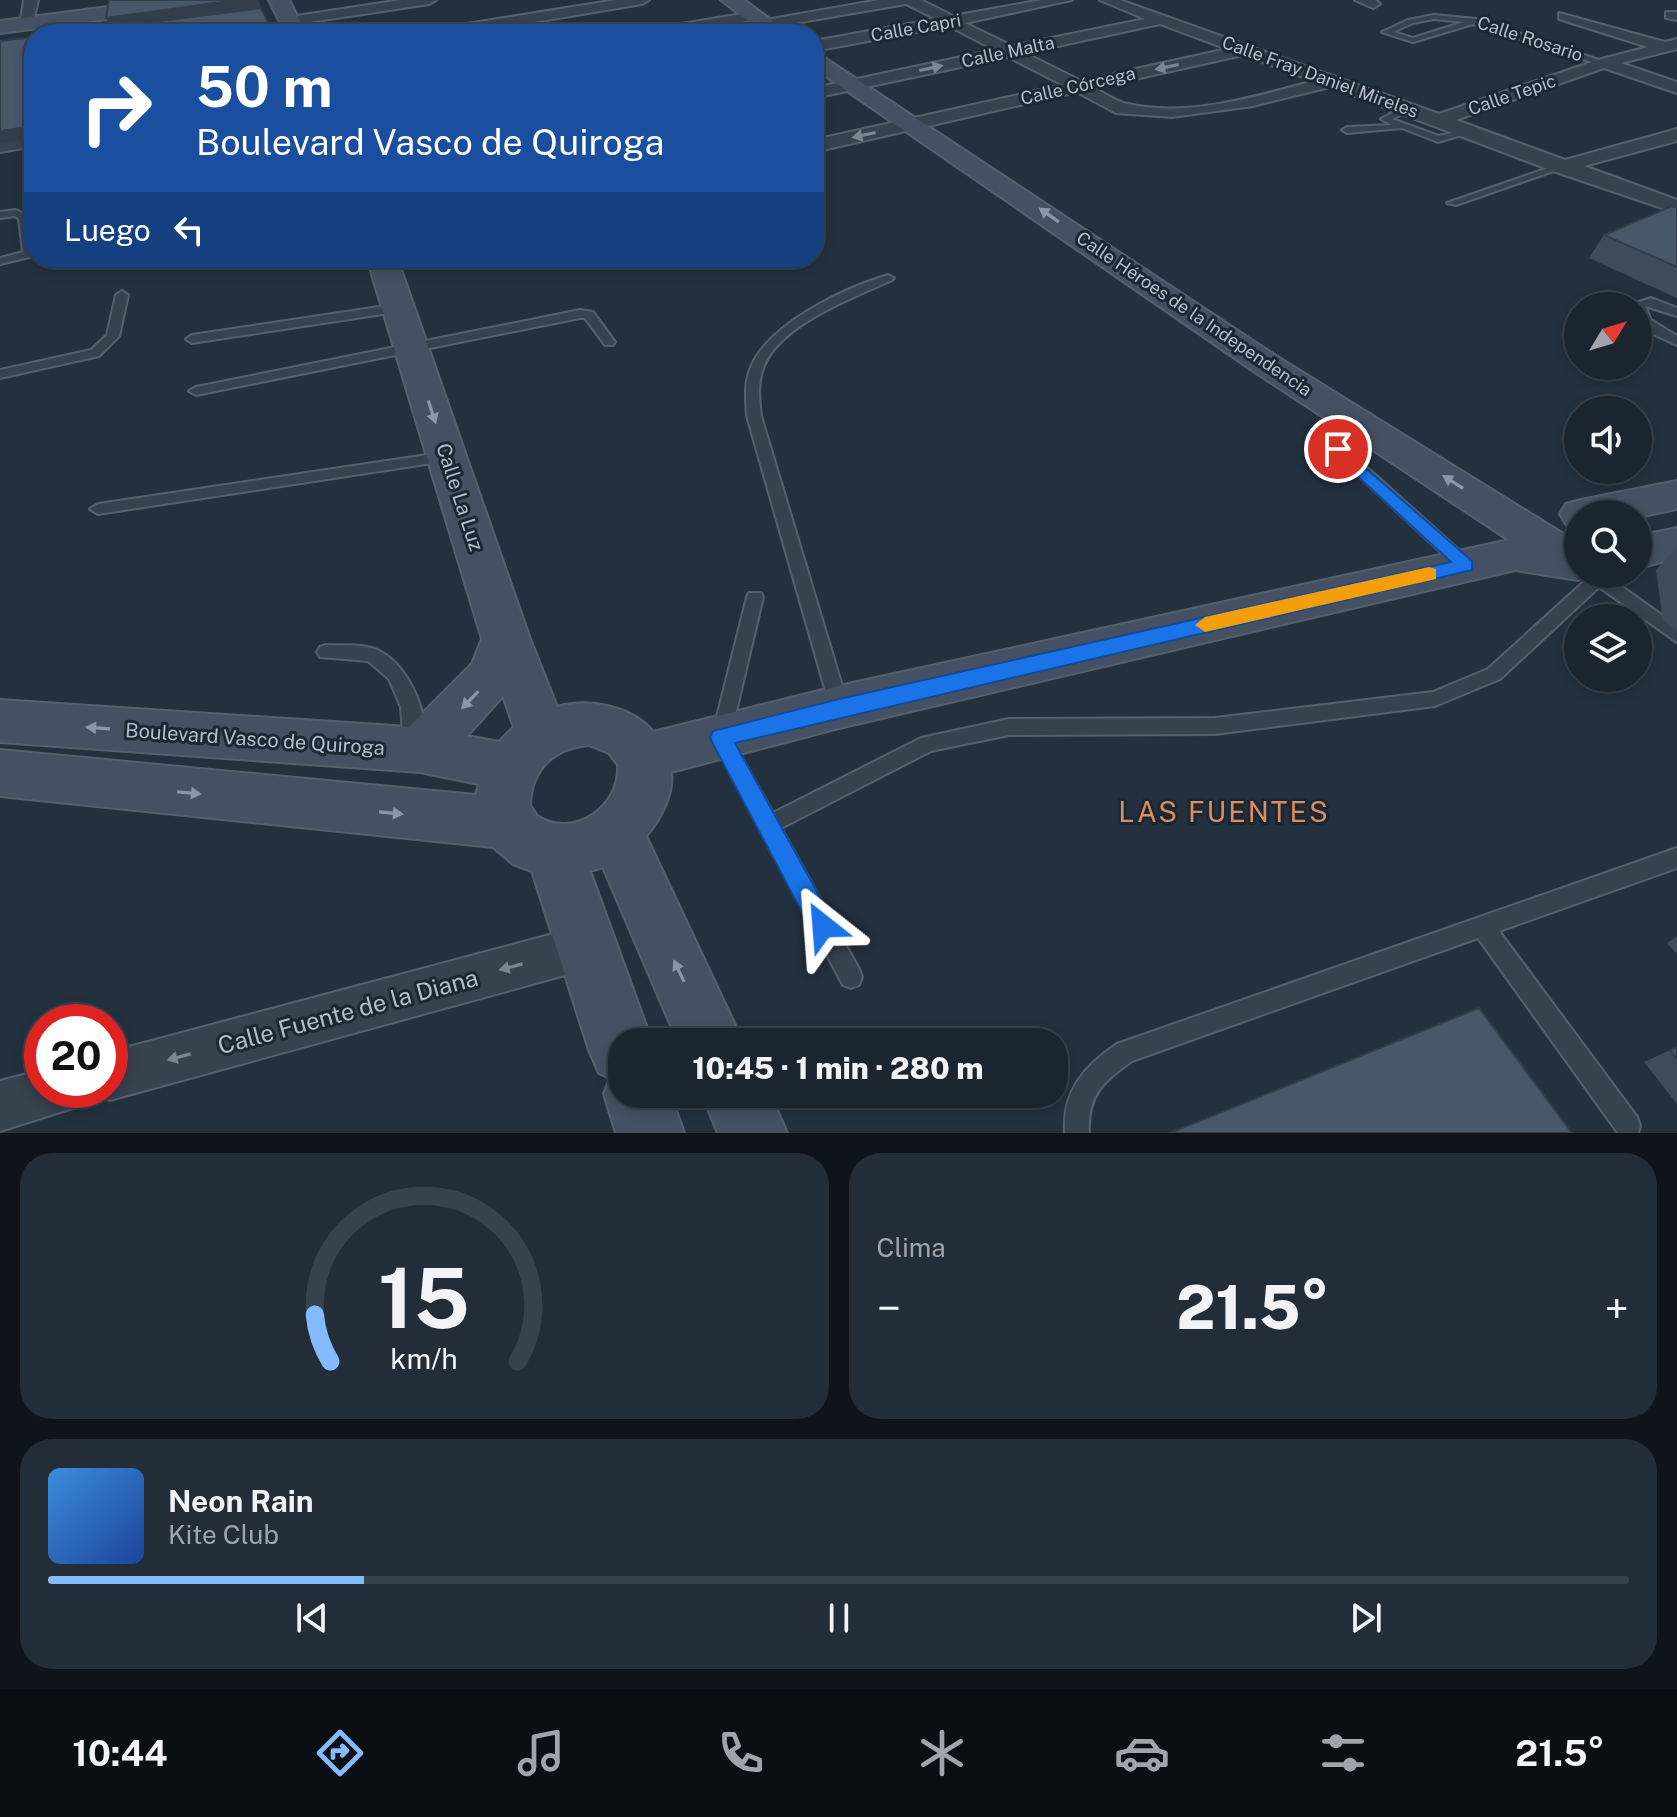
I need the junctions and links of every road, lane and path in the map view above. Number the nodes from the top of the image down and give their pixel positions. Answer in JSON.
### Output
{"nodes":[{"id":1,"x":174,"y":0,"type":"edge"},
{"id":2,"x":207,"y":0,"type":"edge"},
{"id":3,"x":279,"y":0,"type":"edge"},
{"id":4,"x":429,"y":0,"type":"edge"},
{"id":5,"x":642,"y":0,"type":"edge"},
{"id":6,"x":731,"y":0,"type":"edge"},
{"id":7,"x":904,"y":0,"type":"edge"},
{"id":8,"x":910,"y":0,"type":"edge"},
{"id":9,"x":1065,"y":0,"type":"edge"},
{"id":10,"x":1107,"y":0,"type":"edge"},
{"id":11,"x":149,"y":2,"type":"edge"},
{"id":12,"x":30,"y":10,"type":"edge"},
{"id":13,"x":521,"y":14,"type":"junction"},
{"id":14,"x":110,"y":16,"type":"junction"},
{"id":15,"x":1564,"y":16,"type":"dead end"},
{"id":16,"x":1161,"y":20,"type":"junction"},
{"id":17,"x":1473,"y":21,"type":"junction"},
{"id":18,"x":953,"y":22,"type":"junction"},
{"id":19,"x":291,"y":24,"type":"edge"},
{"id":20,"x":308,"y":24,"type":"edge"},
{"id":21,"x":478,"y":24,"type":"edge"},
{"id":22,"x":531,"y":24,"type":"edge"},
{"id":23,"x":765,"y":24,"type":"edge"},
{"id":24,"x":772,"y":24,"type":"edge"},
{"id":25,"x":0,"y":26,"type":"edge"},
{"id":26,"x":824,"y":44,"type":"edge"},
{"id":27,"x":1671,"y":45,"type":"edge"},
{"id":28,"x":1243,"y":50,"type":"junction"},
{"id":29,"x":1009,"y":52,"type":"junction"},
{"id":30,"x":1604,"y":63,"type":"junction"},
{"id":31,"x":824,"y":65,"type":"edge"},
{"id":32,"x":1329,"y":82,"type":"junction"},
{"id":33,"x":854,"y":85,"type":"junction"},
{"id":34,"x":1075,"y":86,"type":"junction"},
{"id":35,"x":1677,"y":88,"type":"edge"},
{"id":36,"x":824,"y":91,"type":"edge"},
{"id":37,"x":1398,"y":113,"type":"junction"},
{"id":38,"x":1440,"y":120,"type":"junction"},
{"id":39,"x":914,"y":124,"type":"junction"},
{"id":40,"x":1347,"y":130,"type":"dead end"},
{"id":41,"x":1470,"y":131,"type":"junction"},
{"id":42,"x":1677,"y":135,"type":"edge"},
{"id":43,"x":24,"y":142,"type":"edge"},
{"id":44,"x":824,"y":144,"type":"edge"},
{"id":45,"x":0,"y":146,"type":"edge"},
{"id":46,"x":1561,"y":167,"type":"junction"},
{"id":47,"x":1452,"y":203,"type":"dead end"},
{"id":48,"x":1677,"y":207,"type":"edge"},
{"id":49,"x":0,"y":215,"type":"edge"},
{"id":50,"x":24,"y":217,"type":"edge"},
{"id":51,"x":1677,"y":217,"type":"edge"},
{"id":52,"x":24,"y":255,"type":"edge"},
{"id":53,"x":0,"y":261,"type":"edge"},
{"id":54,"x":385,"y":268,"type":"edge"},
{"id":55,"x":888,"y":278,"type":"dead end"},
{"id":56,"x":122,"y":295,"type":"dead end"},
{"id":57,"x":399,"y":308,"type":"junction"},
{"id":58,"x":1677,"y":312,"type":"edge"},
{"id":59,"x":192,"y":339,"type":"dead end"},
{"id":60,"x":1677,"y":341,"type":"edge"},
{"id":61,"x":609,"y":342,"type":"dead end"},
{"id":62,"x":412,"y":350,"type":"junction"},
{"id":63,"x":0,"y":374,"type":"edge"},
{"id":64,"x":196,"y":391,"type":"dead end"},
{"id":65,"x":1338,"y":449,"type":"dead end"},
{"id":66,"x":447,"y":457,"type":"junction"},
{"id":67,"x":1677,"y":495,"type":"edge"},
{"id":68,"x":1651,"y":500,"type":"edge"},
{"id":69,"x":98,"y":509,"type":"dead end"},
{"id":70,"x":1564,"y":520,"type":"edge"},
{"id":71,"x":1517,"y":539,"type":"junction"},
{"id":72,"x":1677,"y":543,"type":"edge"},
{"id":73,"x":1652,"y":549,"type":"edge"},
{"id":74,"x":1564,"y":561,"type":"edge"},
{"id":75,"x":1466,"y":566,"type":"junction"},
{"id":76,"x":1574,"y":588,"type":"edge"},
{"id":77,"x":1611,"y":588,"type":"edge"},
{"id":78,"x":755,"y":597,"type":"dead end"},
{"id":79,"x":1677,"y":635,"type":"edge"},
{"id":80,"x":506,"y":639,"type":"junction"},
{"id":81,"x":326,"y":652,"type":"dead end"},
{"id":82,"x":839,"y":707,"type":"junction"},
{"id":83,"x":0,"y":721,"type":"edge"},
{"id":84,"x":721,"y":737,"type":"junction"},
{"id":85,"x":416,"y":750,"type":"junction"},
{"id":86,"x":526,"y":751,"type":"junction"},
{"id":87,"x":644,"y":757,"type":"junction"},
{"id":88,"x":0,"y":773,"type":"edge"},
{"id":89,"x":768,"y":825,"type":"junction"},
{"id":90,"x":616,"y":832,"type":"junction"},
{"id":91,"x":531,"y":837,"type":"junction"},
{"id":92,"x":1677,"y":858,"type":"edge"},
{"id":93,"x":1482,"y":926,"type":"junction"},
{"id":94,"x":587,"y":947,"type":"junction"},
{"id":95,"x":851,"y":977,"type":"dead end"},
{"id":96,"x":615,"y":1028,"type":"edge"},
{"id":97,"x":705,"y":1028,"type":"edge"},
{"id":98,"x":128,"y":1071,"type":"edge"},
{"id":99,"x":24,"y":1099,"type":"edge"},
{"id":100,"x":0,"y":1106,"type":"edge"},
{"id":101,"x":642,"y":1108,"type":"edge"},
{"id":102,"x":741,"y":1108,"type":"edge"},
{"id":103,"x":1628,"y":1126,"type":"dead end"},
{"id":104,"x":650,"y":1133,"type":"edge"},
{"id":105,"x":753,"y":1133,"type":"edge"},
{"id":106,"x":1077,"y":1133,"type":"edge"}],
"edges":[{"from":1,"to":11,"type":"street"},
{"from":2,"to":14,"type":"street"},
{"from":3,"to":19,"type":"street"},
{"from":4,"to":20,"type":"street"},
{"from":5,"to":13,"type":"street"},
{"from":6,"to":23,"type":"street"},
{"from":7,"to":24,"type":"street"},
{"from":8,"to":18,"type":"street"},
{"from":9,"to":18,"type":"street","name":"Calle Capri"},
{"from":10,"to":16,"type":"street","name":"Calle Fray Daniel Mireles"},
{"from":11,"to":14,"type":"street"},
{"from":12,"to":14,"type":"street"},
{"from":12,"to":25,"type":"street"},
{"from":13,"to":21,"type":"street"},
{"from":13,"to":22,"type":"street"},
{"from":14,"to":25,"type":"street"},
{"from":15,"to":27,"type":"street"},
{"from":16,"to":28,"type":"street","name":"Calle Fray Daniel Mireles"},
{"from":16,"to":29,"type":"street","name":"Calle Malta"},
{"from":17,"to":17,"type":"lane","name":"Calle Rosario"},
{"from":17,"to":30,"type":"lane","name":"Calle Rosario"},
{"from":18,"to":26,"type":"street","name":"Calle Capri"},
{"from":18,"to":29,"type":"street"},
{"from":27,"to":30,"type":"street","name":"Calle Tepic"},
{"from":28,"to":32,"type":"street","name":"Calle Fray Daniel Mireles"},
{"from":28,"to":34,"type":"street","name":"Calle Córcega","one_way":true},
{"from":33,"to":29,"type":"street","name":"Calle Malta","one_way":true},
{"from":29,"to":34,"type":"street"},
{"from":30,"to":35,"type":"street","name":"Calle Rosario"},
{"from":30,"to":38,"type":"street","name":"Calle Tepic"},
{"from":31,"to":33,"type":"street","name":"Calle Héroes de la Independencia"},
{"from":32,"to":34,"type":"street"},
{"from":32,"to":37,"type":"street","name":"Calle Fray Daniel Mireles"},
{"from":33,"to":36,"type":"street","name":"Calle Malta"},
{"from":33,"to":39,"type":"street","name":"Calle Héroes de la Independencia"},
{"from":34,"to":39,"type":"street","name":"Calle Córcega"},
{"from":37,"to":38,"type":"street","name":"Calle Fray Daniel Mireles"},
{"from":37,"to":40,"type":"lane"},
{"from":37,"to":41,"type":"lane"},
{"from":38,"to":41,"type":"street","name":"Calle Fray Daniel Mireles"},
{"from":39,"to":44,"type":"street","name":"Calle Córcega","one_way":true},
{"from":71,"to":39,"type":"street","name":"Calle Héroes de la Independencia","one_way":true},
{"from":41,"to":46,"type":"street","name":"Calle Fray Daniel Mireles"},
{"from":42,"to":46,"type":"street"},
{"from":43,"to":45,"type":"street"},
{"from":46,"to":47,"type":"lane"},
{"from":46,"to":48,"type":"street","name":"Calle Fray Daniel Mireles"},
{"from":46,"to":51,"type":"street","name":"Calle Fray Daniel Mireles"},
{"from":49,"to":50,"type":"lane"},
{"from":52,"to":53,"type":"lane"},
{"from":54,"to":57,"type":"street","name":"Calle La Luz"},
{"from":55,"to":82,"type":"lane"},
{"from":56,"to":63,"type":"lane"},
{"from":57,"to":59,"type":"lane"},
{"from":57,"to":62,"type":"street","name":"Calle La Luz"},
{"from":58,"to":60,"type":"lane"},
{"from":61,"to":62,"type":"lane"},
{"from":62,"to":64,"type":"lane"},
{"from":62,"to":66,"type":"street","name":"Calle La Luz","one_way":true},
{"from":65,"to":75,"type":"lane"},
{"from":66,"to":69,"type":"lane"},
{"from":66,"to":80,"type":"street","name":"Calle La Luz"},
{"from":67,"to":68,"type":"street"},
{"from":70,"to":71,"type":"street"},
{"from":71,"to":74,"type":"street"},
{"from":71,"to":75,"type":"street"},
{"from":72,"to":73,"type":"street"},
{"from":75,"to":82,"type":"street"},
{"from":76,"to":89,"type":"lane"},
{"from":77,"to":79,"type":"lane"},
{"from":78,"to":84,"type":"lane"},
{"from":80,"to":85,"type":"street","one_way":true},
{"from":80,"to":86,"type":"street","name":"Calle La Luz"},
{"from":81,"to":85,"type":"lane"},
{"from":82,"to":84,"type":"street"},
{"from":85,"to":83,"type":"street","name":"Boulevard Vasco de Quiroga","one_way":true},
{"from":84,"to":87,"type":"street"},
{"from":84,"to":89,"type":"lane"},
{"from":85,"to":86,"type":"street","name":"Boulevard Vasco de Quiroga"},
{"from":86,"to":87,"type":"street"},
{"from":86,"to":91,"type":"street"},
{"from":87,"to":90,"type":"street"},
{"from":88,"to":91,"type":"street","one_way":true},
{"from":89,"to":95,"type":"lane"},
{"from":90,"to":91,"type":"street"},
{"from":97,"to":90,"type":"street","one_way":true},
{"from":91,"to":94,"type":"street"},
{"from":92,"to":93,"type":"lane"},
{"from":93,"to":103,"type":"lane"},
{"from":93,"to":106,"type":"lane"},
{"from":94,"to":96,"type":"street"},
{"from":94,"to":98,"type":"street","name":"Calle Fuente de la Diana","one_way":true},
{"from":99,"to":100,"type":"street"},
{"from":101,"to":104,"type":"street"},
{"from":102,"to":105,"type":"street"}]}
